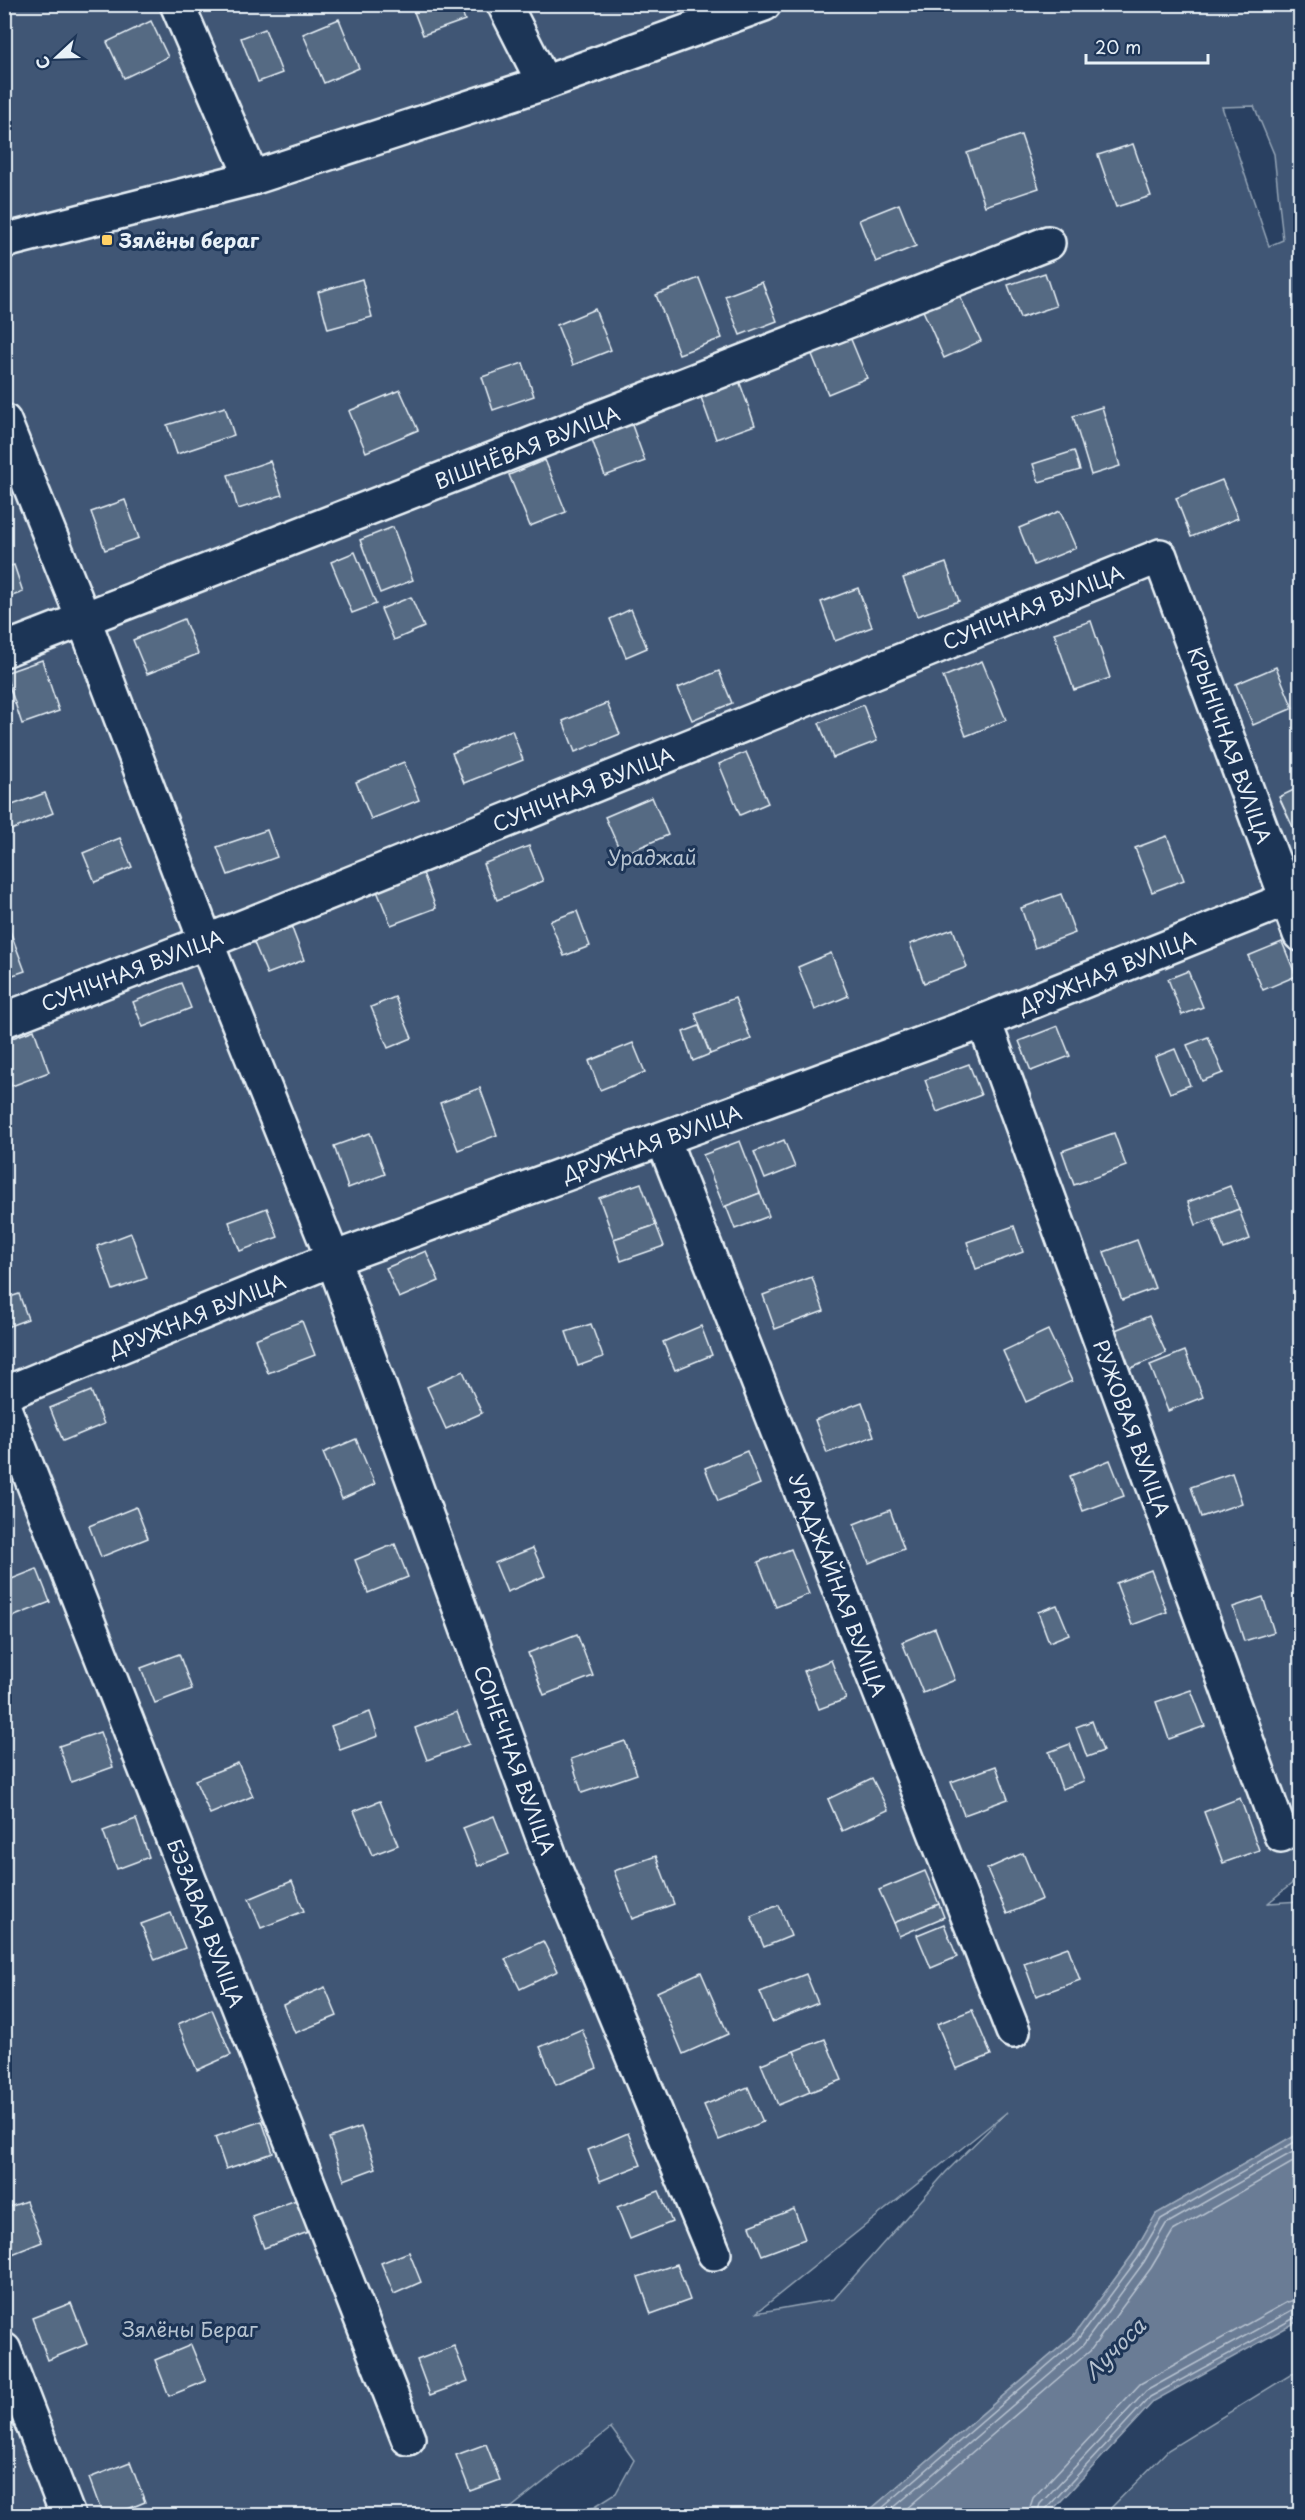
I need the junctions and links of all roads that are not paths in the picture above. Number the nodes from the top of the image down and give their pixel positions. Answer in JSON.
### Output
{"nodes":[{"id":1,"x":177,"y":4,"type":"edge"},
{"id":2,"x":504,"y":4,"type":"edge"},
{"id":3,"x":764,"y":4,"type":"edge"},
{"id":4,"x":544,"y":83,"type":"junction"},
{"id":5,"x":252,"y":178,"type":"junction"},
{"id":6,"x":4,"y":241,"type":"edge"},
{"id":7,"x":1048,"y":243,"type":"dead end"},
{"id":8,"x":4,"y":421,"type":"edge"},
{"id":9,"x":1160,"y":556,"type":"joint"},
{"id":10,"x":84,"y":620,"type":"junction"},
{"id":11,"x":4,"y":650,"type":"edge"},
{"id":12,"x":1294,"y":897,"type":"edge"},
{"id":13,"x":1300,"y":934,"type":"edge"},
{"id":14,"x":206,"y":942,"type":"junction"},
{"id":15,"x":4,"y":1020,"type":"edge"},
{"id":16,"x":984,"y":1021,"type":"junction"},
{"id":17,"x":663,"y":1138,"type":"junction"},
{"id":18,"x":333,"y":1259,"type":"junction"},
{"id":19,"x":4,"y":1394,"type":"edge"},
{"id":20,"x":4,"y":1408,"type":"edge"},
{"id":21,"x":1281,"y":1835,"type":"dead end"},
{"id":22,"x":1013,"y":2031,"type":"dead end"},
{"id":23,"x":714,"y":2253,"type":"dead end"},
{"id":24,"x":4,"y":2350,"type":"edge"},
{"id":25,"x":408,"y":2438,"type":"dead end"},
{"id":26,"x":68,"y":2516,"type":"edge"}],
"edges":[{"from":1,"to":5,"type":"street"},
{"from":2,"to":4,"type":"street"},
{"from":3,"to":4,"type":"street"},
{"from":4,"to":5,"type":"street"},
{"from":5,"to":6,"type":"street"},
{"from":7,"to":10,"type":"street","name":"ВІШНЁВАЯ ВУЛІЦА"},
{"from":8,"to":10,"type":"street","name":"СОНЕЧНАЯ ВУЛІЦА"},
{"from":9,"to":12,"type":"street","name":"КРЫНІЧНАЯ ВУЛІЦА"},
{"from":9,"to":14,"type":"street","name":"СУНІЧНАЯ ВУЛІЦА"},
{"from":10,"to":11,"type":"street","name":"ВІШНЁВАЯ ВУЛІЦА"},
{"from":10,"to":14,"type":"street","name":"СОНЕЧНАЯ ВУЛІЦА"},
{"from":12,"to":13,"type":"street","name":"КРЫНІЧНАЯ ВУЛІЦА"},
{"from":12,"to":16,"type":"street","name":"ДРУЖНАЯ ВУЛІЦА"},
{"from":14,"to":15,"type":"street","name":"СУНІЧНАЯ ВУЛІЦА"},
{"from":14,"to":18,"type":"street","name":"СОНЕЧНАЯ ВУЛІЦА"},
{"from":16,"to":17,"type":"street","name":"ДРУЖНАЯ ВУЛІЦА"},
{"from":16,"to":21,"type":"street","name":"РУЖОВАЯ ВУЛІЦА"},
{"from":17,"to":18,"type":"street","name":"ДРУЖНАЯ ВУЛІЦА"},
{"from":17,"to":22,"type":"street","name":"УРАДЖАЙНАЯ ВУЛІЦА"},
{"from":18,"to":19,"type":"street","name":"ДРУЖНАЯ ВУЛІЦА"},
{"from":18,"to":23,"type":"street","name":"СОНЕЧНАЯ ВУЛІЦА"},
{"from":20,"to":25,"type":"street","name":"БЭЗАВАЯ ВУЛІЦА"},
{"from":24,"to":26,"type":"street"}]}
